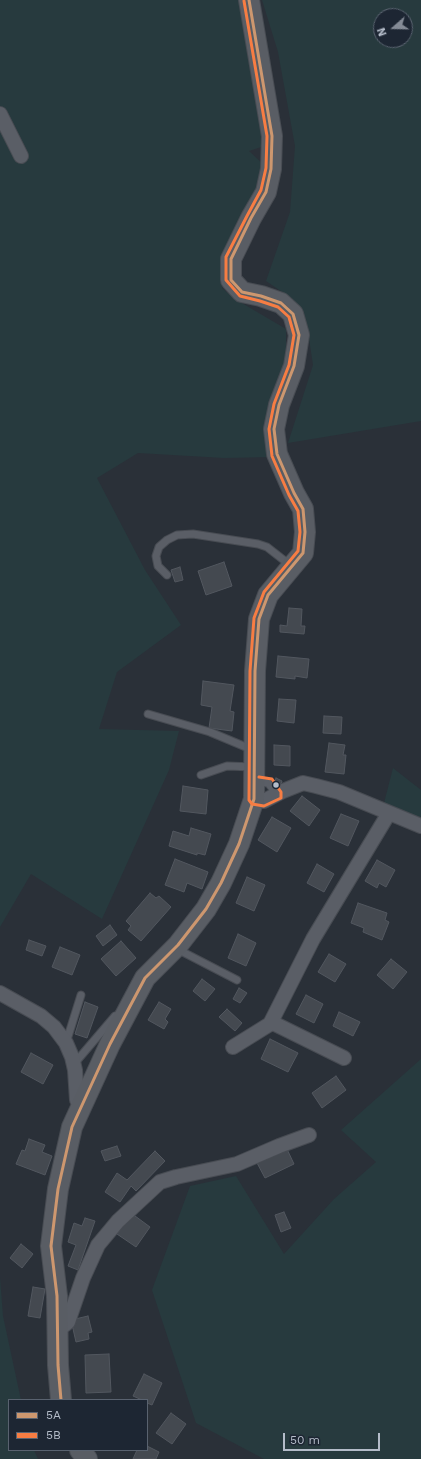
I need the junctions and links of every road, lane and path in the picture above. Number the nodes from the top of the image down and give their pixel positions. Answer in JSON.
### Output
{"nodes":[{"id":1,"x":249,"y":0,"type":"edge"},
{"id":2,"x":0,"y":114,"type":"edge"},
{"id":3,"x":21,"y":156,"type":"dead end"},
{"id":4,"x":292,"y":566,"type":"junction"},
{"id":5,"x":167,"y":575,"type":"dead end"},
{"id":6,"x":148,"y":714,"type":"dead end"},
{"id":7,"x":201,"y":775,"type":"dead end"},
{"id":8,"x":255,"y":775,"type":"junction"},
{"id":9,"x":389,"y":813,"type":"junction"},
{"id":10,"x":421,"y":826,"type":"edge"},
{"id":11,"x":175,"y":948,"type":"junction"},
{"id":12,"x":237,"y":980,"type":"dead end"},
{"id":13,"x":0,"y":993,"type":"edge"},
{"id":14,"x":81,"y":995,"type":"dead end"},
{"id":15,"x":116,"y":1016,"type":"dead end"},
{"id":16,"x":271,"y":1022,"type":"junction"},
{"id":17,"x":66,"y":1043,"type":"junction"},
{"id":18,"x":233,"y":1047,"type":"dead end"},
{"id":19,"x":344,"y":1058,"type":"dead end"},
{"id":20,"x":74,"y":1064,"type":"junction"},
{"id":21,"x":82,"y":1105,"type":"junction"},
{"id":22,"x":309,"y":1135,"type":"dead end"},
{"id":23,"x":57,"y":1331,"type":"junction"},
{"id":24,"x":61,"y":1399,"type":"edge"},
{"id":25,"x":81,"y":1451,"type":"edge"},
{"id":26,"x":87,"y":1459,"type":"edge"}],
"edges":[{"from":1,"to":4,"type":"street"},
{"from":2,"to":3,"type":"street"},
{"from":4,"to":5,"type":"lane"},
{"from":4,"to":8,"type":"street"},
{"from":6,"to":8,"type":"lane"},
{"from":7,"to":8,"type":"lane"},
{"from":8,"to":9,"type":"street"},
{"from":8,"to":11,"type":"street"},
{"from":9,"to":10,"type":"street"},
{"from":9,"to":16,"type":"street"},
{"from":11,"to":12,"type":"lane"},
{"from":11,"to":21,"type":"street"},
{"from":13,"to":17,"type":"street"},
{"from":14,"to":17,"type":"lane"},
{"from":15,"to":20,"type":"lane"},
{"from":16,"to":18,"type":"street"},
{"from":16,"to":19,"type":"street"},
{"from":17,"to":20,"type":"street"},
{"from":20,"to":21,"type":"street"},
{"from":21,"to":23,"type":"street"},
{"from":22,"to":23,"type":"street"},
{"from":23,"to":24,"type":"street"},
{"from":25,"to":26,"type":"street"}]}
